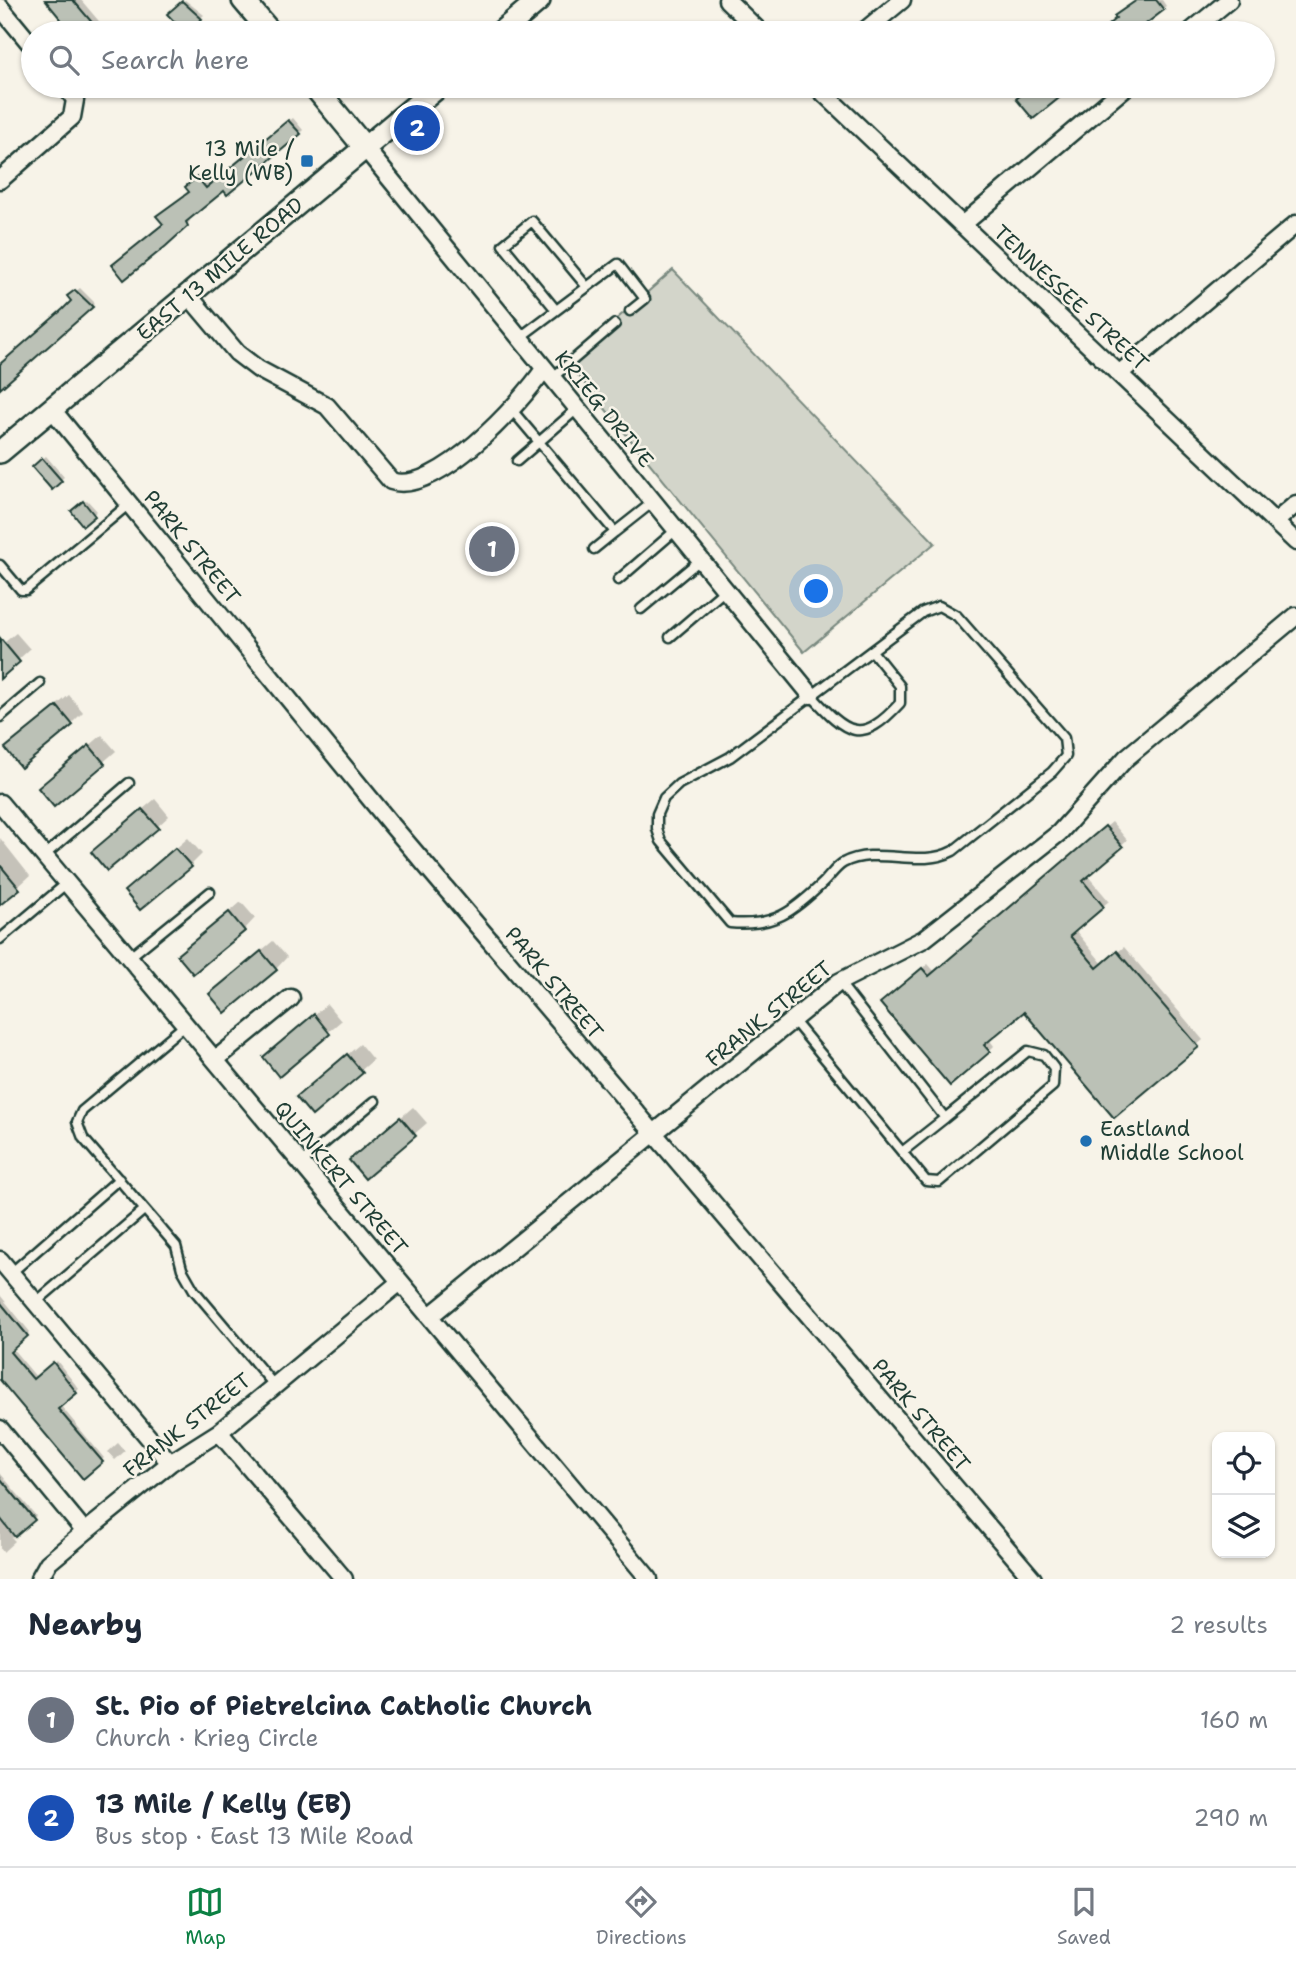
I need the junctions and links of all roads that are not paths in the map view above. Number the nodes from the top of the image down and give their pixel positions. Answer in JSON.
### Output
{"nodes":[{"id":1,"x":539,"y":0,"type":"edge"},
{"id":2,"x":727,"y":0,"type":"edge"},
{"id":3,"x":902,"y":0,"type":"edge"},
{"id":4,"x":1228,"y":0,"type":"edge"},
{"id":5,"x":251,"y":3,"type":"edge"},
{"id":6,"x":0,"y":8,"type":"edge"},
{"id":7,"x":263,"y":21,"type":"edge"},
{"id":8,"x":514,"y":21,"type":"edge"},
{"id":9,"x":749,"y":21,"type":"edge"},
{"id":10,"x":877,"y":21,"type":"edge"},
{"id":11,"x":1203,"y":21,"type":"edge"},
{"id":12,"x":21,"y":33,"type":"edge"},
{"id":13,"x":73,"y":98,"type":"edge"},
{"id":14,"x":324,"y":98,"type":"edge"},
{"id":15,"x":425,"y":98,"type":"edge"},
{"id":16,"x":829,"y":98,"type":"edge"},
{"id":17,"x":1113,"y":98,"type":"edge"},
{"id":18,"x":365,"y":148,"type":"junction"},
{"id":19,"x":0,"y":180,"type":"edge"},
{"id":20,"x":1296,"y":224,"type":"edge"},
{"id":21,"x":962,"y":225,"type":"junction"},
{"id":22,"x":587,"y":287,"type":"junction"},
{"id":23,"x":190,"y":296,"type":"junction"},
{"id":24,"x":556,"y":310,"type":"junction"},
{"id":25,"x":630,"y":311,"type":"dead end"},
{"id":26,"x":615,"y":324,"type":"dead end"},
{"id":27,"x":519,"y":338,"type":"junction"},
{"id":28,"x":1120,"y":373,"type":"junction"},
{"id":29,"x":548,"y":374,"type":"junction"},
{"id":30,"x":51,"y":408,"type":"junction"},
{"id":31,"x":577,"y":408,"type":"junction"},
{"id":32,"x":512,"y":410,"type":"junction"},
{"id":33,"x":538,"y":442,"type":"junction"},
{"id":34,"x":0,"y":452,"type":"edge"},
{"id":35,"x":517,"y":461,"type":"dead end"},
{"id":36,"x":653,"y":502,"type":"junction"},
{"id":37,"x":129,"y":504,"type":"junction"},
{"id":38,"x":1296,"y":504,"type":"edge"},
{"id":39,"x":1275,"y":522,"type":"junction"},
{"id":40,"x":676,"y":530,"type":"junction"},
{"id":41,"x":615,"y":532,"type":"junction"},
{"id":42,"x":1296,"y":542,"type":"edge"},
{"id":43,"x":594,"y":549,"type":"dead end"},
{"id":44,"x":700,"y":560,"type":"junction"},
{"id":45,"x":0,"y":565,"type":"edge"},
{"id":46,"x":618,"y":580,"type":"dead end"},
{"id":47,"x":725,"y":590,"type":"junction"},
{"id":48,"x":641,"y":610,"type":"dead end"},
{"id":49,"x":1296,"y":616,"type":"edge"},
{"id":50,"x":670,"y":637,"type":"dead end"},
{"id":51,"x":872,"y":651,"type":"junction"},
{"id":52,"x":40,"y":683,"type":"dead end"},
{"id":53,"x":811,"y":695,"type":"junction"},
{"id":54,"x":0,"y":717,"type":"edge"},
{"id":55,"x":129,"y":783,"type":"dead end"},
{"id":56,"x":0,"y":803,"type":"edge"},
{"id":57,"x":45,"y":855,"type":"junction"},
{"id":58,"x":67,"y":883,"type":"junction"},
{"id":59,"x":210,"y":892,"type":"dead end"},
{"id":60,"x":0,"y":939,"type":"edge"},
{"id":61,"x":130,"y":957,"type":"junction"},
{"id":62,"x":839,"y":982,"type":"junction"},
{"id":63,"x":291,"y":998,"type":"dead end"},
{"id":64,"x":793,"y":1020,"type":"junction"},
{"id":65,"x":186,"y":1024,"type":"junction"},
{"id":66,"x":215,"y":1060,"type":"junction"},
{"id":67,"x":375,"y":1101,"type":"dead end"},
{"id":68,"x":945,"y":1118,"type":"junction"},
{"id":69,"x":654,"y":1134,"type":"junction"},
{"id":70,"x":902,"y":1152,"type":"junction"},
{"id":71,"x":301,"y":1163,"type":"junction"},
{"id":72,"x":119,"y":1179,"type":"junction"},
{"id":73,"x":144,"y":1210,"type":"junction"},
{"id":74,"x":5,"y":1267,"type":"edge"},
{"id":75,"x":400,"y":1282,"type":"junction"},
{"id":76,"x":35,"y":1303,"type":"junction"},
{"id":77,"x":430,"y":1316,"type":"junction"},
{"id":78,"x":274,"y":1385,"type":"junction"},
{"id":79,"x":0,"y":1429,"type":"edge"},
{"id":80,"x":219,"y":1432,"type":"junction"},
{"id":81,"x":170,"y":1463,"type":"junction"},
{"id":82,"x":85,"y":1532,"type":"junction"},
{"id":83,"x":39,"y":1579,"type":"edge"},
{"id":84,"x":344,"y":1579,"type":"edge"},
{"id":85,"x":649,"y":1579,"type":"edge"},
{"id":86,"x":1033,"y":1579,"type":"edge"}],
"edges":[{"from":1,"to":8,"type":"main road"},
{"from":2,"to":9,"type":"street"},
{"from":3,"to":10,"type":"street"},
{"from":4,"to":11,"type":"street"},
{"from":5,"to":7,"type":"main road"},
{"from":6,"to":12,"type":"street"},
{"from":13,"to":19,"type":"street"},
{"from":14,"to":18,"type":"main road"},
{"from":15,"to":18,"type":"main road","name":"EAST 13 MILE ROAD"},
{"from":16,"to":21,"type":"street","name":"TENNESSEE STREET"},
{"from":17,"to":21,"type":"street"},
{"from":18,"to":23,"type":"main road","name":"EAST 13 MILE ROAD"},
{"from":18,"to":27,"type":"street","name":"KRIEG DRIVE"},
{"from":20,"to":28,"type":"street"},
{"from":21,"to":28,"type":"street","name":"TENNESSEE STREET"},
{"from":22,"to":24,"type":"lane"},
{"from":22,"to":24,"type":"lane"},
{"from":22,"to":25,"type":"lane"},
{"from":23,"to":30,"type":"main road","name":"EAST 13 MILE ROAD"},
{"from":23,"to":32,"type":"street"},
{"from":24,"to":27,"type":"lane"},
{"from":26,"to":29,"type":"lane"},
{"from":27,"to":29,"type":"street","name":"KRIEG DRIVE"},
{"from":28,"to":39,"type":"street","name":"TENNESSEE STREET"},
{"from":29,"to":31,"type":"street","name":"KRIEG DRIVE"},
{"from":29,"to":32,"type":"street"},
{"from":30,"to":34,"type":"main road","name":"EAST 13 MILE ROAD"},
{"from":30,"to":37,"type":"street","name":"PARK STREET"},
{"from":31,"to":33,"type":"lane"},
{"from":31,"to":36,"type":"street","name":"KRIEG DRIVE"},
{"from":32,"to":33,"type":"lane"},
{"from":33,"to":35,"type":"lane"},
{"from":33,"to":41,"type":"lane"},
{"from":36,"to":40,"type":"street","name":"KRIEG DRIVE"},
{"from":36,"to":41,"type":"lane"},
{"from":37,"to":45,"type":"lane"},
{"from":37,"to":69,"type":"street","name":"PARK STREET"},
{"from":38,"to":39,"type":"street"},
{"from":39,"to":42,"type":"street","name":"TENNESSEE STREET"},
{"from":40,"to":44,"type":"street","name":"KRIEG DRIVE"},
{"from":40,"to":46,"type":"lane"},
{"from":41,"to":43,"type":"lane"},
{"from":44,"to":47,"type":"street","name":"KRIEG DRIVE"},
{"from":44,"to":48,"type":"lane"},
{"from":47,"to":50,"type":"lane"},
{"from":47,"to":53,"type":"street","name":"KRIEG DRIVE"},
{"from":49,"to":62,"type":"street","name":"FRANK STREET"},
{"from":51,"to":53,"type":"lane"},
{"from":51,"to":53,"type":"lane"},
{"from":51,"to":53,"type":"lane"},
{"from":52,"to":54,"type":"lane"},
{"from":55,"to":57,"type":"lane"},
{"from":56,"to":57,"type":"street","name":"QUINKERT STREET"},
{"from":57,"to":58,"type":"street","name":"QUINKERT STREET"},
{"from":58,"to":60,"type":"lane"},
{"from":58,"to":61,"type":"street","name":"QUINKERT STREET"},
{"from":59,"to":61,"type":"lane"},
{"from":61,"to":65,"type":"street","name":"QUINKERT STREET"},
{"from":62,"to":64,"type":"street","name":"FRANK STREET"},
{"from":62,"to":68,"type":"lane"},
{"from":63,"to":66,"type":"street"},
{"from":64,"to":69,"type":"street","name":"FRANK STREET"},
{"from":64,"to":70,"type":"lane"},
{"from":65,"to":66,"type":"street","name":"QUINKERT STREET"},
{"from":65,"to":72,"type":"lane"},
{"from":66,"to":71,"type":"street","name":"QUINKERT STREET"},
{"from":67,"to":71,"type":"lane"},
{"from":68,"to":70,"type":"lane"},
{"from":68,"to":70,"type":"lane"},
{"from":69,"to":77,"type":"street","name":"FRANK STREET"},
{"from":69,"to":86,"type":"street","name":"PARK STREET"},
{"from":71,"to":75,"type":"street","name":"QUINKERT STREET"},
{"from":72,"to":73,"type":"lane"},
{"from":72,"to":74,"type":"lane"},
{"from":73,"to":76,"type":"lane"},
{"from":73,"to":78,"type":"lane"},
{"from":74,"to":76,"type":"street"},
{"from":75,"to":77,"type":"street","name":"QUINKERT STREET"},
{"from":75,"to":78,"type":"street","name":"FRANK STREET"},
{"from":76,"to":81,"type":"street"},
{"from":77,"to":85,"type":"street","name":"QUINKERT STREET"},
{"from":78,"to":80,"type":"street","name":"FRANK STREET"},
{"from":79,"to":82,"type":"street"},
{"from":80,"to":81,"type":"street","name":"FRANK STREET"},
{"from":80,"to":84,"type":"street"},
{"from":81,"to":82,"type":"street","name":"FRANK STREET"},
{"from":82,"to":83,"type":"street","name":"FRANK STREET"}]}
